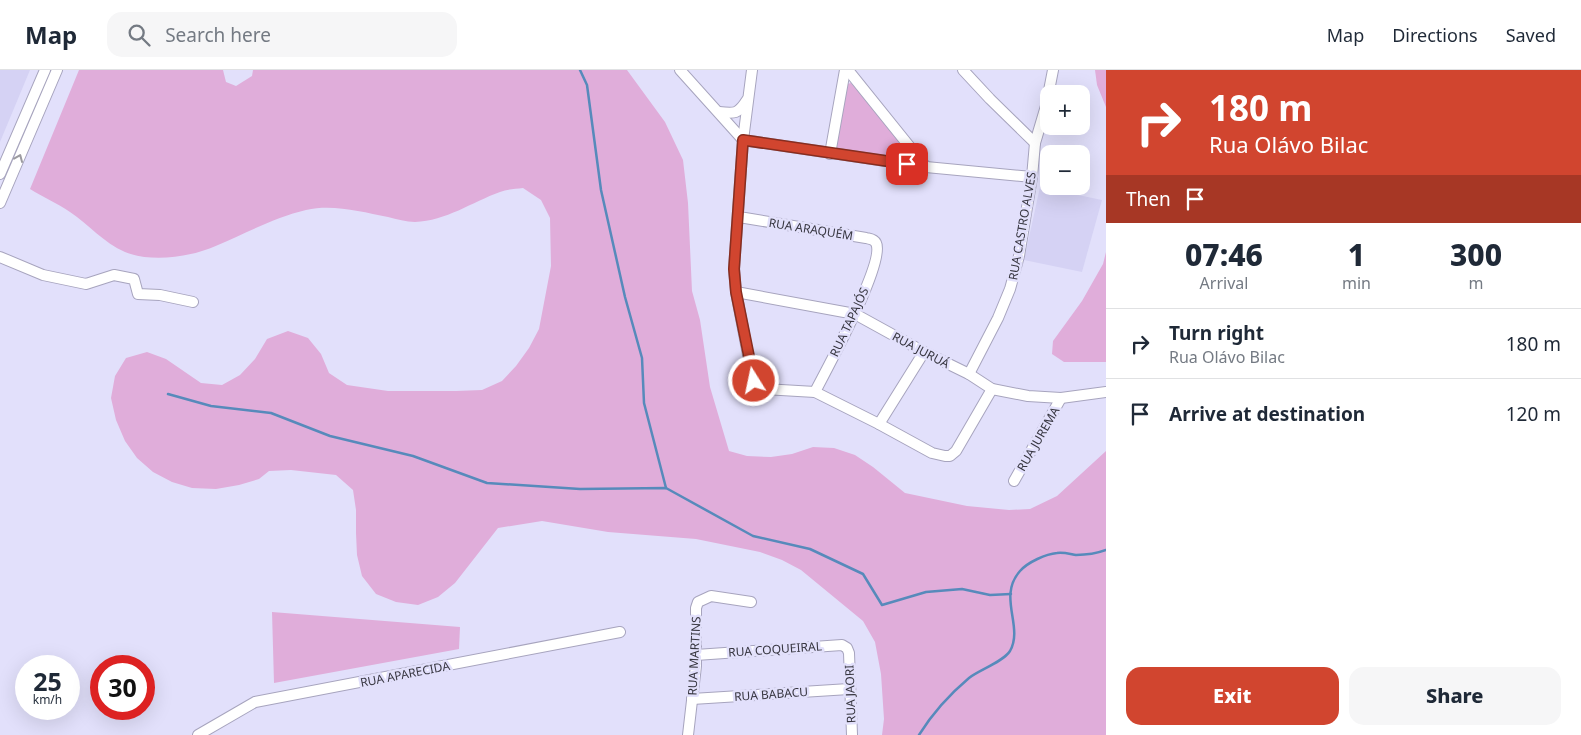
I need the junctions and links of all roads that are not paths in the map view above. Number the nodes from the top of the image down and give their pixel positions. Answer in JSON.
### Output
{"nodes":[{"id":1,"x":45,"y":70,"type":"edge"},
{"id":2,"x":57,"y":70,"type":"edge"},
{"id":3,"x":680,"y":70,"type":"edge"},
{"id":4,"x":752,"y":70,"type":"edge"},
{"id":5,"x":846,"y":70,"type":"edge"},
{"id":6,"x":964,"y":70,"type":"edge"},
{"id":7,"x":1053,"y":70,"type":"edge"},
{"id":8,"x":748,"y":98,"type":"junction"},
{"id":9,"x":719,"y":112,"type":"junction"},
{"id":10,"x":743,"y":140,"type":"junction"},
{"id":11,"x":1035,"y":143,"type":"junction"},
{"id":12,"x":830,"y":154,"type":"junction"},
{"id":13,"x":926,"y":167,"type":"junction"},
{"id":14,"x":0,"y":174,"type":"edge"},
{"id":15,"x":1032,"y":177,"type":"junction"},
{"id":16,"x":0,"y":203,"type":"edge"},
{"id":17,"x":738,"y":217,"type":"junction"},
{"id":18,"x":877,"y":250,"type":"joint"},
{"id":19,"x":0,"y":257,"type":"edge"},
{"id":20,"x":736,"y":292,"type":"junction"},
{"id":21,"x":193,"y":302,"type":"dead end"},
{"id":22,"x":855,"y":314,"type":"junction"},
{"id":23,"x":924,"y":352,"type":"junction"},
{"id":24,"x":969,"y":374,"type":"junction"},
{"id":25,"x":992,"y":389,"type":"junction"},
{"id":26,"x":815,"y":392,"type":"junction"},
{"id":27,"x":1106,"y":392,"type":"edge"},
{"id":28,"x":1062,"y":398,"type":"junction"},
{"id":29,"x":879,"y":424,"type":"junction"},
{"id":30,"x":1014,"y":481,"type":"dead end"},
{"id":31,"x":750,"y":602,"type":"dead end"},
{"id":32,"x":620,"y":632,"type":"dead end"},
{"id":33,"x":849,"y":653,"type":"joint"},
{"id":34,"x":696,"y":655,"type":"junction"},
{"id":35,"x":850,"y":689,"type":"junction"},
{"id":36,"x":692,"y":699,"type":"junction"},
{"id":37,"x":198,"y":735,"type":"edge"},
{"id":38,"x":688,"y":735,"type":"edge"},
{"id":39,"x":852,"y":735,"type":"edge"}],
"edges":[{"from":1,"to":14,"type":"street"},
{"from":16,"to":2,"type":"street","one_way":true},
{"from":3,"to":9,"type":"street"},
{"from":4,"to":8,"type":"street"},
{"from":5,"to":12,"type":"street"},
{"from":5,"to":13,"type":"street"},
{"from":6,"to":11,"type":"street"},
{"from":7,"to":11,"type":"street","name":"RUA CASTRO ALVES"},
{"from":8,"to":9,"type":"street"},
{"from":8,"to":10,"type":"street"},
{"from":9,"to":10,"type":"street"},
{"from":10,"to":12,"type":"street"},
{"from":10,"to":17,"type":"street"},
{"from":11,"to":15,"type":"street","name":"RUA CASTRO ALVES"},
{"from":12,"to":13,"type":"street"},
{"from":13,"to":15,"type":"street"},
{"from":15,"to":24,"type":"street","name":"RUA CASTRO ALVES"},
{"from":17,"to":18,"type":"street","name":"RUA ARAQUÉM"},
{"from":17,"to":20,"type":"street"},
{"from":18,"to":22,"type":"street","name":"RUA TAPAJÓS"},
{"from":19,"to":21,"type":"street"},
{"from":20,"to":22,"type":"street","name":"RUA JURUÁ"},
{"from":20,"to":26,"type":"street"},
{"from":22,"to":23,"type":"street","name":"RUA JURUÁ"},
{"from":22,"to":26,"type":"street","name":"RUA TAPAJÓS"},
{"from":23,"to":24,"type":"street","name":"RUA JURUÁ"},
{"from":23,"to":29,"type":"street"},
{"from":24,"to":25,"type":"street","name":"RUA JURUÁ"},
{"from":25,"to":28,"type":"street","name":"RUA JURUÁ"},
{"from":25,"to":29,"type":"street"},
{"from":26,"to":29,"type":"street"},
{"from":27,"to":28,"type":"street","name":"RUA JURUÁ"},
{"from":28,"to":30,"type":"street","name":"RUA JUREMA"},
{"from":31,"to":34,"type":"street","name":"RUA MARTINS"},
{"from":32,"to":37,"type":"street","name":"RUA APARECIDA"},
{"from":33,"to":34,"type":"street","name":"RUA COQUEIRAL"},
{"from":33,"to":35,"type":"street","name":"RUA JAORI"},
{"from":34,"to":36,"type":"street","name":"RUA MARTINS"},
{"from":35,"to":36,"type":"street","name":"RUA BABACU"},
{"from":35,"to":39,"type":"street","name":"RUA JAORI"},
{"from":36,"to":38,"type":"street","name":"RUA MARTINS"}]}
